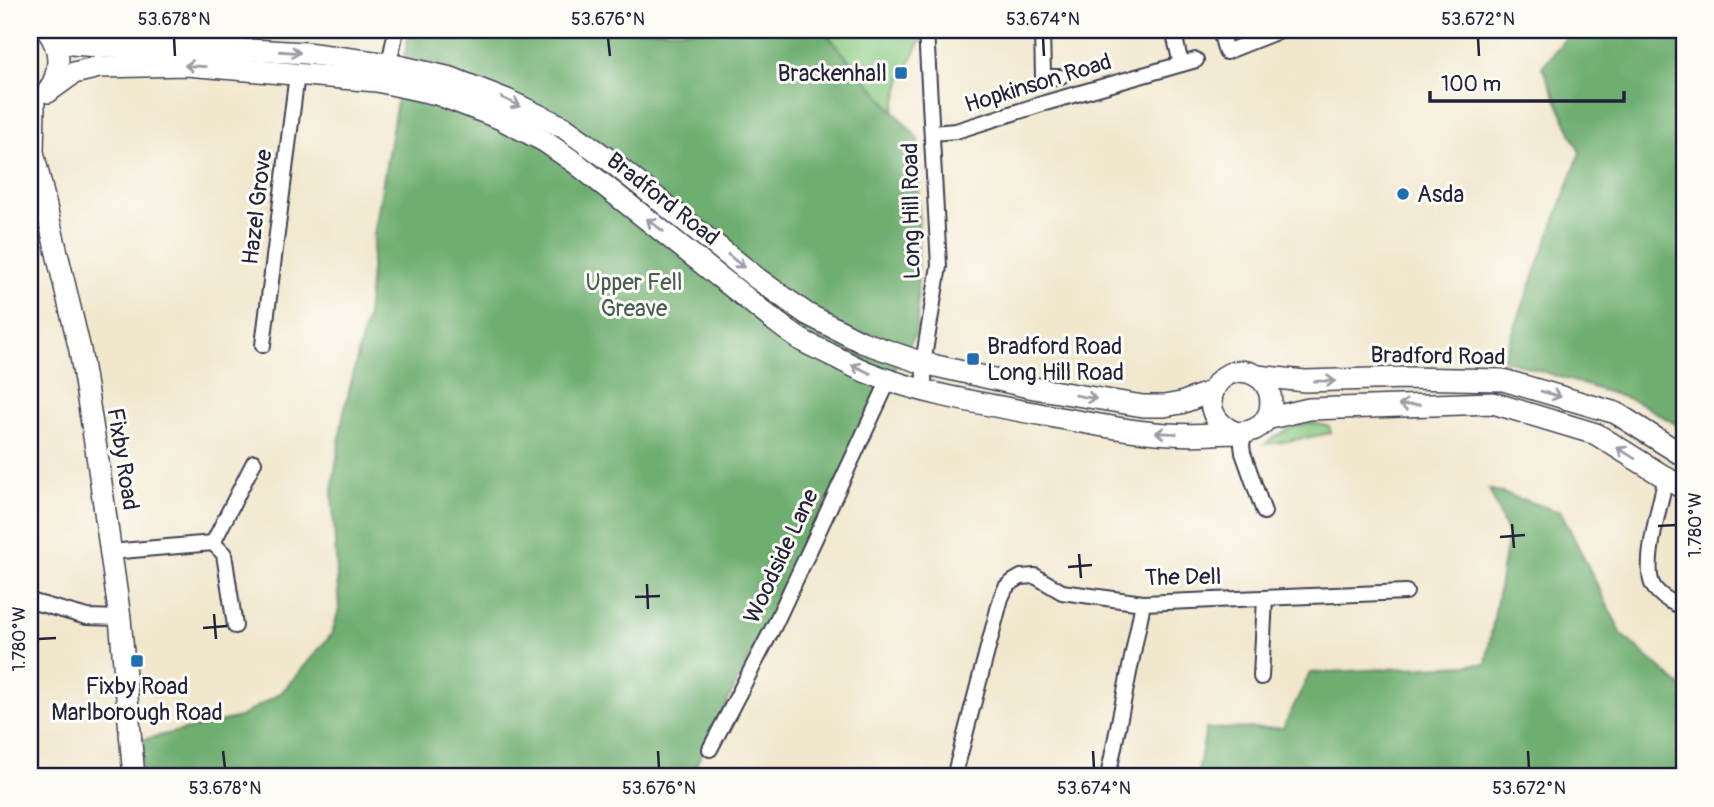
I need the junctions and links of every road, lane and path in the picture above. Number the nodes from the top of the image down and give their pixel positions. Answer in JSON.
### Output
{"nodes":[{"id":1,"x":396,"y":30,"type":"edge"},
{"id":2,"x":926,"y":30,"type":"edge"},
{"id":3,"x":1042,"y":30,"type":"edge"},
{"id":4,"x":1173,"y":30,"type":"edge"},
{"id":5,"x":1281,"y":30,"type":"edge"},
{"id":6,"x":50,"y":33,"type":"edge"},
{"id":7,"x":1222,"y":38,"type":"dead end"},
{"id":8,"x":1196,"y":60,"type":"dead end"},
{"id":9,"x":389,"y":64,"type":"junction"},
{"id":10,"x":1181,"y":64,"type":"junction"},
{"id":11,"x":297,"y":74,"type":"junction"},
{"id":12,"x":1060,"y":77,"type":"dead end"},
{"id":13,"x":37,"y":100,"type":"edge"},
{"id":14,"x":932,"y":133,"type":"junction"},
{"id":15,"x":31,"y":149,"type":"edge"},
{"id":16,"x":263,"y":345,"type":"dead end"},
{"id":17,"x":923,"y":363,"type":"junction"},
{"id":18,"x":1257,"y":376,"type":"junction"},
{"id":19,"x":889,"y":380,"type":"junction"},
{"id":20,"x":925,"y":391,"type":"junction"},
{"id":21,"x":1213,"y":391,"type":"junction"},
{"id":22,"x":1266,"y":419,"type":"junction"},
{"id":23,"x":1240,"y":432,"type":"junction"},
{"id":24,"x":1684,"y":456,"type":"edge"},
{"id":25,"x":254,"y":462,"type":"dead end"},
{"id":26,"x":1666,"y":477,"type":"junction"},
{"id":27,"x":1684,"y":489,"type":"edge"},
{"id":28,"x":1264,"y":512,"type":"dead end"},
{"id":29,"x":213,"y":543,"type":"junction"},
{"id":30,"x":110,"y":552,"type":"junction"},
{"id":31,"x":1406,"y":592,"type":"dead end"},
{"id":32,"x":1265,"y":598,"type":"junction"},
{"id":33,"x":30,"y":601,"type":"edge"},
{"id":34,"x":1143,"y":603,"type":"junction"},
{"id":35,"x":1684,"y":608,"type":"edge"},
{"id":36,"x":120,"y":618,"type":"junction"},
{"id":37,"x":235,"y":626,"type":"dead end"},
{"id":38,"x":1261,"y":677,"type":"dead end"},
{"id":39,"x":710,"y":749,"type":"dead end"},
{"id":40,"x":135,"y":777,"type":"edge"},
{"id":41,"x":956,"y":777,"type":"edge"},
{"id":42,"x":1108,"y":777,"type":"edge"}],
"edges":[{"from":1,"to":9,"type":"street"},
{"from":2,"to":14,"type":"street","name":"Long Hill Road"},
{"from":3,"to":12,"type":"street"},
{"from":4,"to":10,"type":"street"},
{"from":5,"to":7,"type":"street"},
{"from":6,"to":9,"type":"main road","name":"Bradford Road","one_way":true},
{"from":6,"to":13,"type":"main road","name":"Fixby Road"},
{"from":8,"to":10,"type":"street","name":"Hopkinson Road"},
{"from":9,"to":17,"type":"main road","name":"Bradford Road","one_way":true},
{"from":10,"to":14,"type":"street","name":"Hopkinson Road"},
{"from":11,"to":13,"type":"main road","name":"Bradford Road","one_way":true},
{"from":11,"to":16,"type":"street","name":"Hazel Grove"},
{"from":19,"to":11,"type":"main road","name":"Bradford Road","one_way":true},
{"from":13,"to":15,"type":"main road","name":"Fixby Road"},
{"from":14,"to":17,"type":"street","name":"Long Hill Road"},
{"from":15,"to":30,"type":"main road","name":"Fixby Road"},
{"from":17,"to":20,"type":"street","name":"Long Hill Road"},
{"from":17,"to":21,"type":"main road","name":"Bradford Road","one_way":true},
{"from":18,"to":21,"type":"main road","name":"Bradford Road"},
{"from":18,"to":22,"type":"main road"},
{"from":18,"to":24,"type":"main road","name":"Bradford Road","one_way":true},
{"from":19,"to":20,"type":"main road","name":"Bradford Road"},
{"from":19,"to":39,"type":"street","name":"Woodside Lane"},
{"from":23,"to":20,"type":"main road","name":"Bradford Road","one_way":true},
{"from":21,"to":23,"type":"main road"},
{"from":22,"to":23,"type":"main road","name":"Bradford Road"},
{"from":26,"to":22,"type":"main road","name":"Bradford Road","one_way":true},
{"from":23,"to":28,"type":"street"},
{"from":25,"to":29,"type":"street"},
{"from":26,"to":27,"type":"main road","name":"Bradford Road"},
{"from":26,"to":35,"type":"street"},
{"from":29,"to":30,"type":"street"},
{"from":29,"to":37,"type":"street"},
{"from":30,"to":36,"type":"main road","name":"Fixby Road"},
{"from":31,"to":32,"type":"street","name":"The Dell"},
{"from":32,"to":34,"type":"street","name":"The Dell"},
{"from":32,"to":38,"type":"street"},
{"from":33,"to":36,"type":"street"},
{"from":34,"to":41,"type":"street","name":"The Dell"},
{"from":34,"to":42,"type":"street"},
{"from":36,"to":40,"type":"main road","name":"Fixby Road"}]}
